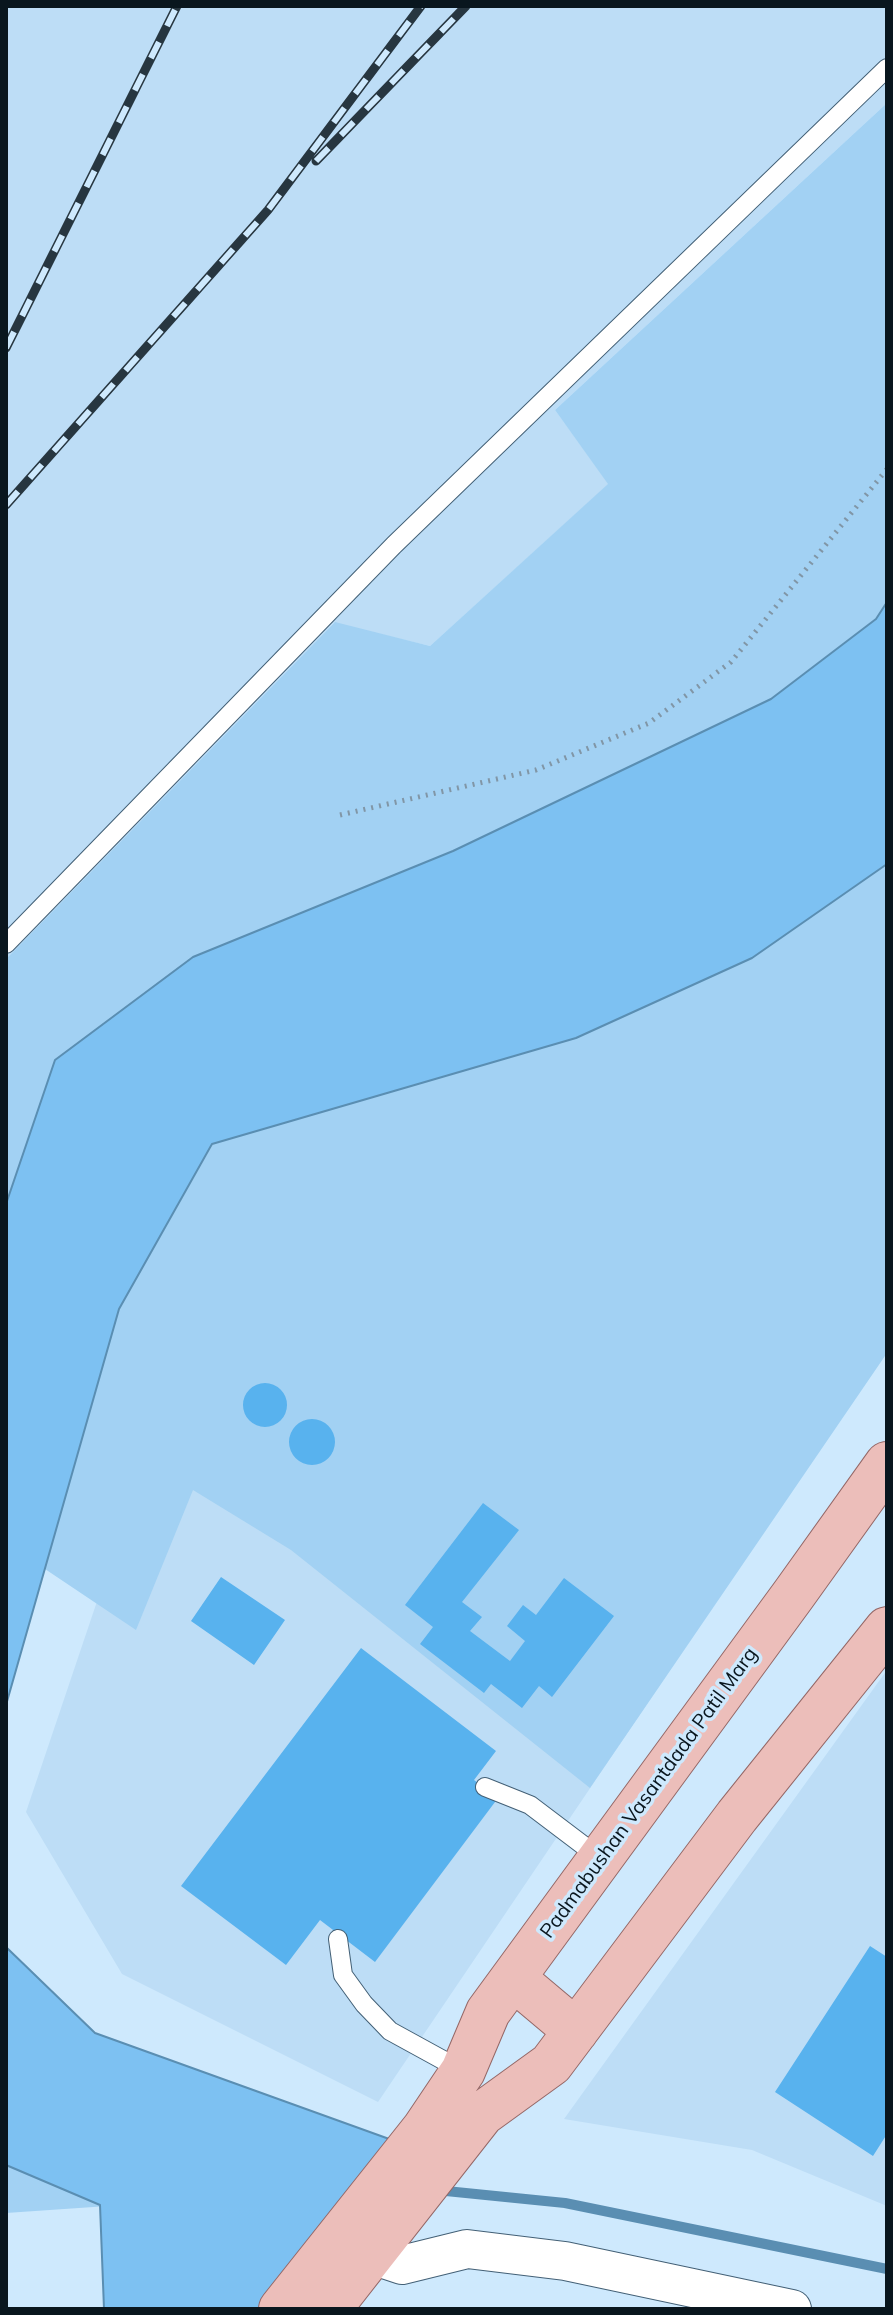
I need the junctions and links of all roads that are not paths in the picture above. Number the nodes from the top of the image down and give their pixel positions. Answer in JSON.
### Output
{"nodes":[{"id":1,"x":887,"y":68,"type":"edge"},
{"id":2,"x":6,"y":944,"type":"edge"},
{"id":3,"x":887,"y":1464,"type":"edge"},
{"id":4,"x":887,"y":1629,"type":"edge"},
{"id":5,"x":485,"y":1787,"type":"dead end"},
{"id":6,"x":601,"y":1859,"type":"junction"},
{"id":7,"x":338,"y":1939,"type":"dead end"},
{"id":8,"x":513,"y":1978,"type":"junction"},
{"id":9,"x":576,"y":2031,"type":"junction"},
{"id":10,"x":463,"y":2071,"type":"junction"},
{"id":11,"x":438,"y":2141,"type":"junction"},
{"id":12,"x":378,"y":2226,"type":"junction"},
{"id":13,"x":299,"y":2306,"type":"edge"},
{"id":14,"x":792,"y":2309,"type":"edge"}],
"edges":[{"from":1,"to":2,"type":"lane"},
{"from":3,"to":6,"type":"main road","name":"Padmabushan Vasantdada Patil Marg"},
{"from":4,"to":9,"type":"main road"},
{"from":5,"to":6,"type":"lane"},
{"from":6,"to":8,"type":"main road","name":"Padmabushan Vasantdada Patil Marg"},
{"from":7,"to":10,"type":"lane"},
{"from":8,"to":9,"type":"main road"},
{"from":8,"to":10,"type":"main road","name":"Padmabushan Vasantdada Patil Marg"},
{"from":9,"to":11,"type":"main road"},
{"from":10,"to":11,"type":"main road","name":"Padmabushan Vasantdada Patil Marg"},
{"from":11,"to":12,"type":"main road"},
{"from":12,"to":13,"type":"main road"},
{"from":12,"to":14,"type":"street"}]}
